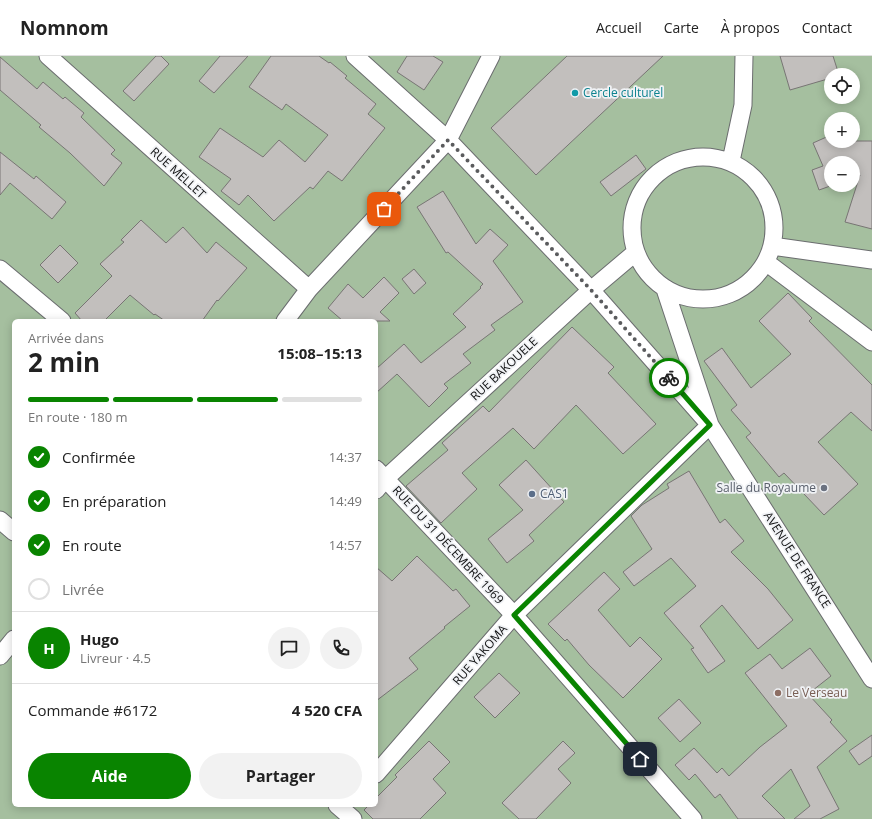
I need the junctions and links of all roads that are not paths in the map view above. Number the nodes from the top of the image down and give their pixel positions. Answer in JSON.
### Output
{"nodes":[{"id":1,"x":48,"y":56,"type":"edge"},
{"id":2,"x":355,"y":56,"type":"edge"},
{"id":3,"x":491,"y":56,"type":"edge"},
{"id":4,"x":744,"y":56,"type":"edge"},
{"id":5,"x":448,"y":140,"type":"junction"},
{"id":6,"x":731,"y":161,"type":"junction"},
{"id":7,"x":772,"y":246,"type":"junction"},
{"id":8,"x":636,"y":252,"type":"junction"},
{"id":9,"x":872,"y":260,"type":"edge"},
{"id":10,"x":766,"y":262,"type":"junction"},
{"id":11,"x":0,"y":268,"type":"edge"},
{"id":12,"x":309,"y":289,"type":"junction"},
{"id":13,"x":665,"y":289,"type":"junction"},
{"id":14,"x":591,"y":290,"type":"junction"},
{"id":15,"x":60,"y":319,"type":"edge"},
{"id":16,"x":286,"y":319,"type":"edge"},
{"id":17,"x":872,"y":342,"type":"edge"},
{"id":18,"x":710,"y":425,"type":"junction"},
{"id":19,"x":379,"y":479,"type":"edge"},
{"id":20,"x":0,"y":520,"type":"edge"},
{"id":21,"x":12,"y":530,"type":"edge"},
{"id":22,"x":514,"y":615,"type":"junction"},
{"id":23,"x":12,"y":641,"type":"edge"},
{"id":24,"x":0,"y":656,"type":"edge"},
{"id":25,"x":872,"y":679,"type":"edge"},
{"id":26,"x":378,"y":772,"type":"edge"},
{"id":27,"x":693,"y":819,"type":"edge"}],
"edges":[{"from":1,"to":12,"type":"street","name":"RUE MELLET"},
{"from":2,"to":5,"type":"street","name":"AVENUE DE FRANCE"},
{"from":3,"to":5,"type":"street"},
{"from":4,"to":6,"type":"street"},
{"from":5,"to":12,"type":"street"},
{"from":5,"to":14,"type":"street","name":"AVENUE DE FRANCE"},
{"from":6,"to":7,"type":"street"},
{"from":6,"to":8,"type":"street"},
{"from":7,"to":9,"type":"street"},
{"from":7,"to":10,"type":"street"},
{"from":8,"to":13,"type":"street"},
{"from":8,"to":14,"type":"street","name":"RUE BAKOUELE"},
{"from":10,"to":13,"type":"street"},
{"from":10,"to":17,"type":"street"},
{"from":11,"to":15,"type":"street"},
{"from":12,"to":16,"type":"street"},
{"from":13,"to":18,"type":"street"},
{"from":14,"to":18,"type":"street","name":"AVENUE DE FRANCE"},
{"from":14,"to":19,"type":"street","name":"RUE BAKOUELE"},
{"from":18,"to":22,"type":"street","name":"RUE YAKOMA"},
{"from":18,"to":25,"type":"street","name":"AVENUE DE FRANCE"},
{"from":19,"to":22,"type":"street","name":"RUE DU 31 DÉCEMBRE 1969"},
{"from":20,"to":21,"type":"street"},
{"from":22,"to":26,"type":"street","name":"RUE YAKOMA"},
{"from":22,"to":27,"type":"street","name":"RUE DU 31 DÉCEMBRE 1969"},
{"from":23,"to":24,"type":"street"}]}
